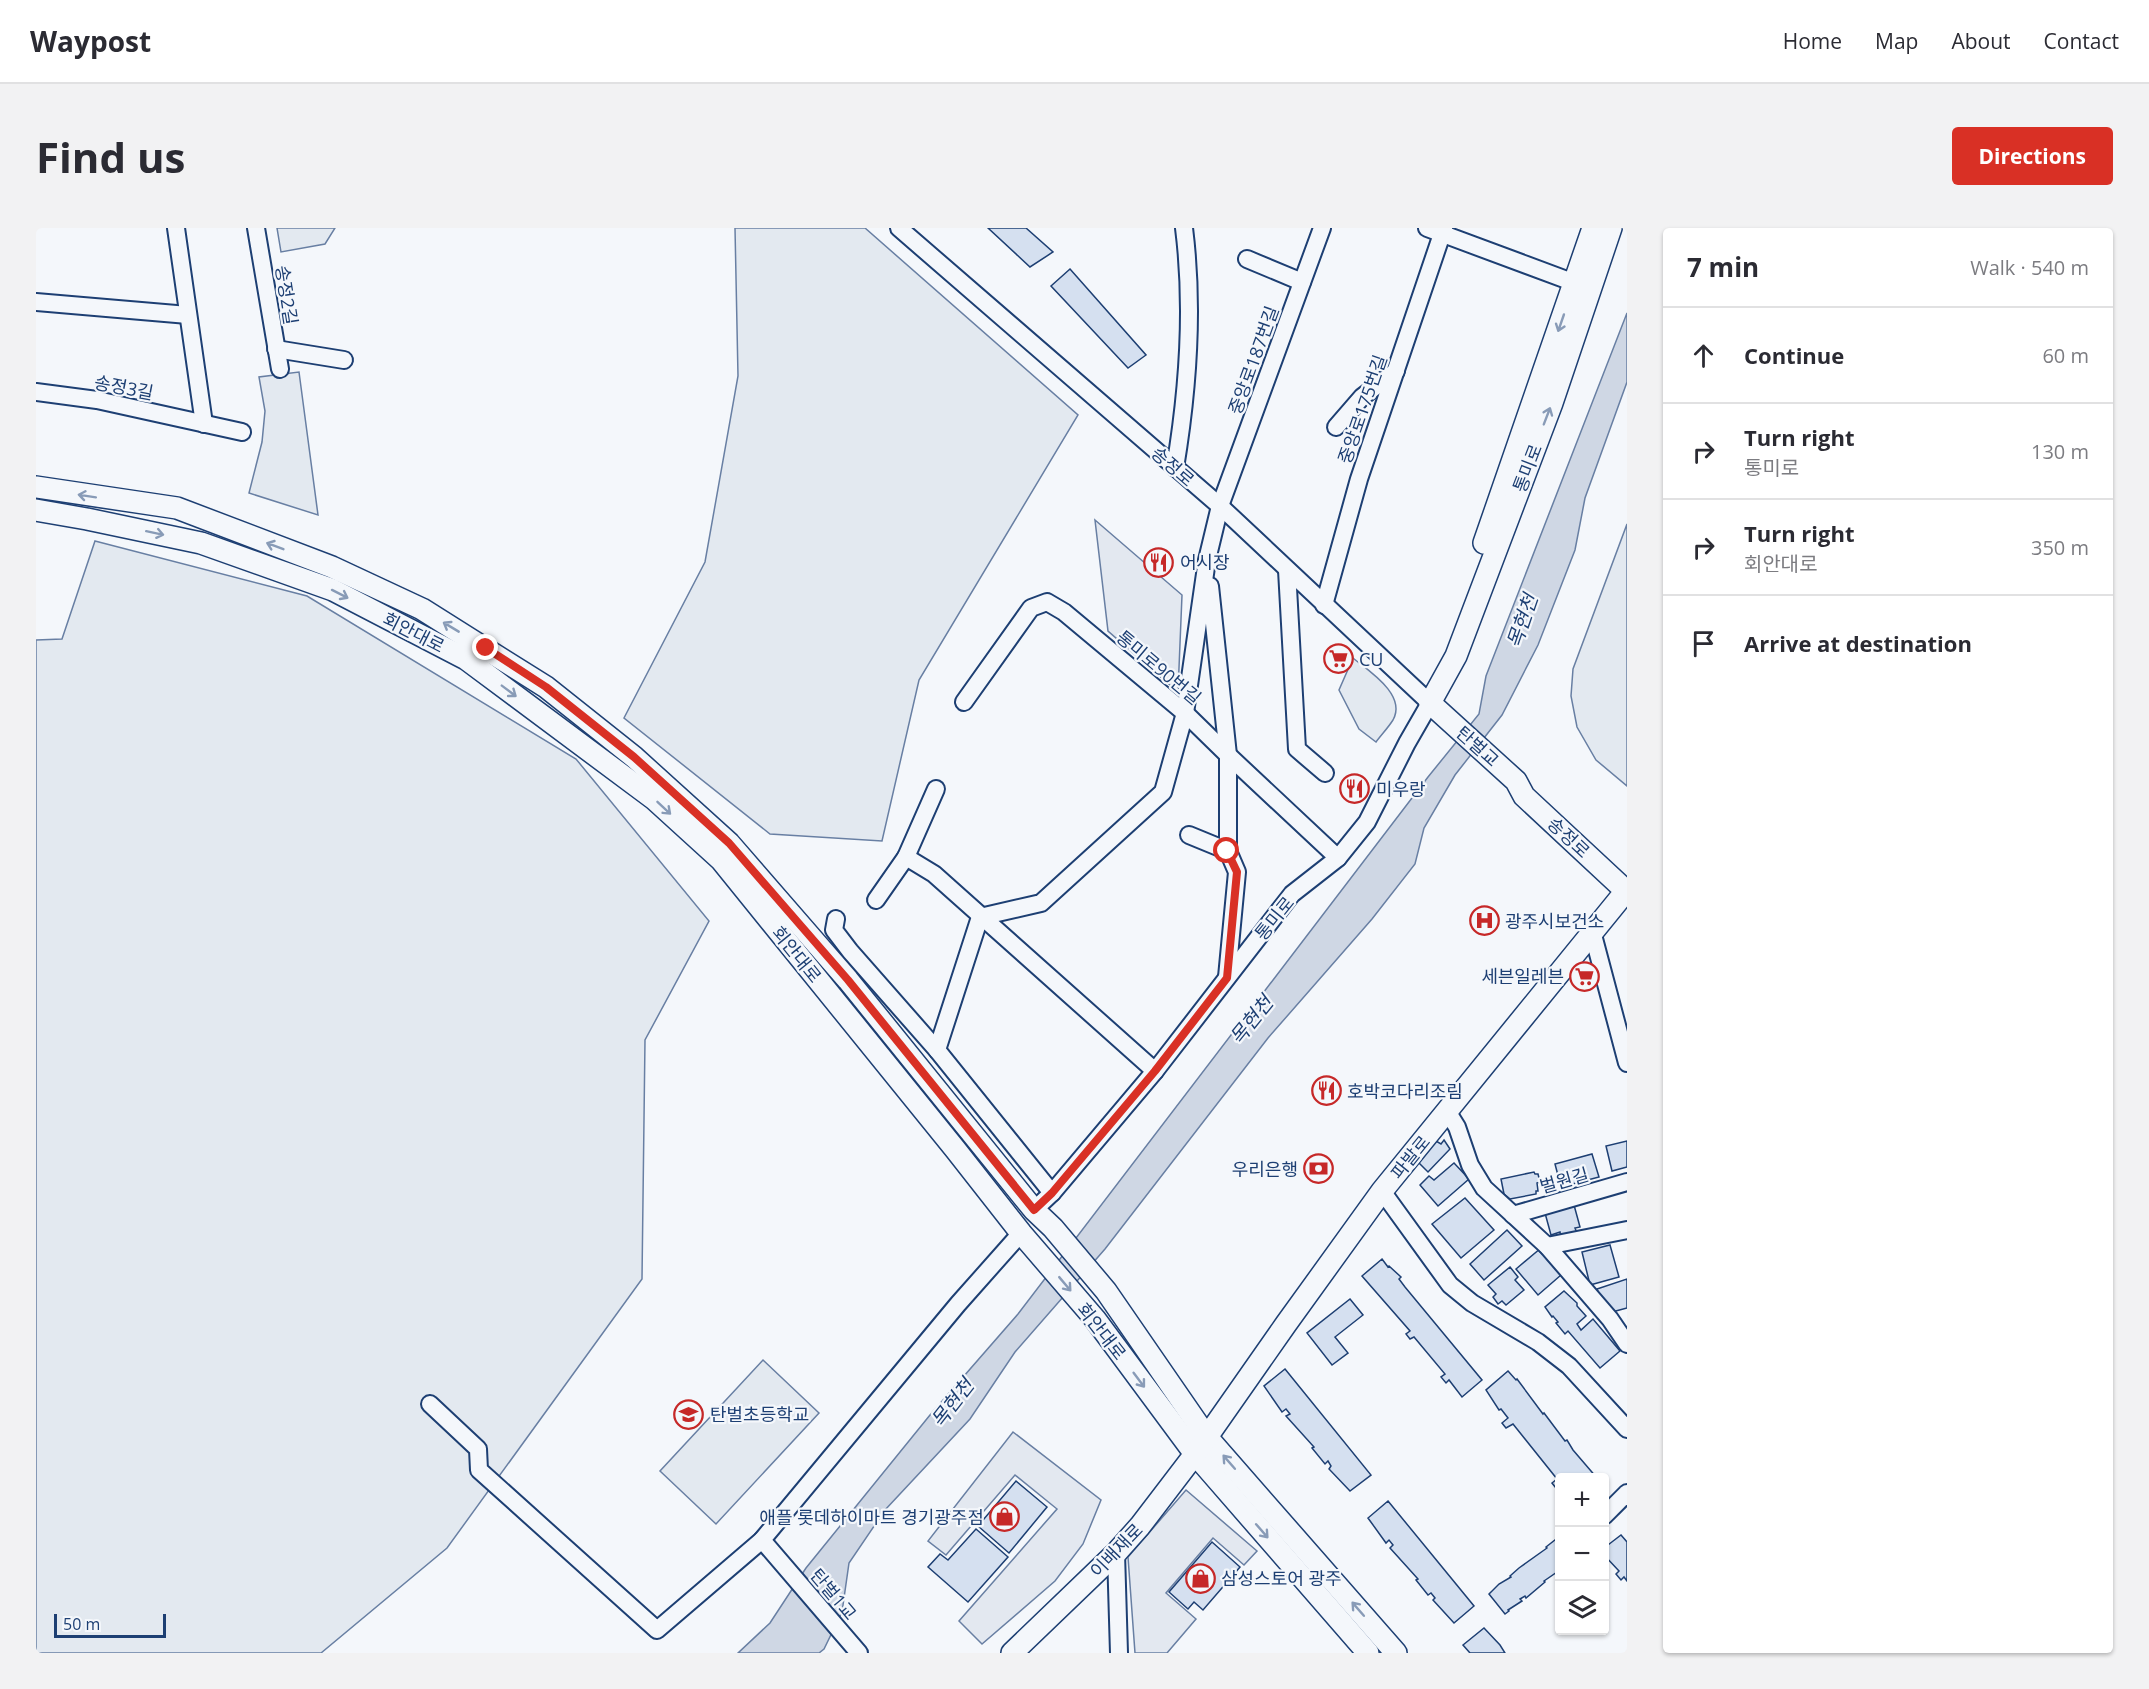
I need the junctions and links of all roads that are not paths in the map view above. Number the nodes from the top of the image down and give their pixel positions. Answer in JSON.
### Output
{"nodes":[{"id":1,"x":176,"y":228,"type":"edge"},
{"id":2,"x":256,"y":228,"type":"edge"},
{"id":3,"x":899,"y":228,"type":"edge"},
{"id":4,"x":1184,"y":228,"type":"edge"},
{"id":5,"x":1322,"y":228,"type":"edge"},
{"id":6,"x":1593,"y":228,"type":"edge"},
{"id":7,"x":1611,"y":228,"type":"edge"},
{"id":8,"x":1438,"y":230,"type":"edge"},
{"id":9,"x":1247,"y":259,"type":"dead end"},
{"id":10,"x":1302,"y":282,"type":"junction"},
{"id":11,"x":1575,"y":283,"type":"junction"},
{"id":12,"x":36,"y":302,"type":"edge"},
{"id":13,"x":188,"y":315,"type":"junction"},
{"id":14,"x":276,"y":349,"type":"junction"},
{"id":15,"x":345,"y":360,"type":"dead end"},
{"id":16,"x":280,"y":369,"type":"dead end"},
{"id":17,"x":1396,"y":371,"type":"junction"},
{"id":18,"x":36,"y":392,"type":"edge"},
{"id":19,"x":204,"y":424,"type":"junction"},
{"id":20,"x":1336,"y":427,"type":"dead end"},
{"id":21,"x":242,"y":432,"type":"dead end"},
{"id":22,"x":1175,"y":468,"type":"junction"},
{"id":23,"x":36,"y":487,"type":"edge"},
{"id":24,"x":1220,"y":506,"type":"junction"},
{"id":25,"x":36,"y":510,"type":"edge"},
{"id":26,"x":1207,"y":560,"type":"junction"},
{"id":27,"x":1287,"y":570,"type":"junction"},
{"id":28,"x":1324,"y":605,"type":"junction"},
{"id":29,"x":964,"y":702,"type":"dead end"},
{"id":30,"x":1435,"y":707,"type":"junction"},
{"id":31,"x":1185,"y":713,"type":"junction"},
{"id":32,"x":1228,"y":755,"type":"junction"},
{"id":33,"x":1325,"y":772,"type":"dead end"},
{"id":34,"x":1518,"y":784,"type":"joint"},
{"id":35,"x":936,"y":789,"type":"dead end"},
{"id":36,"x":1189,"y":835,"type":"dead end"},
{"id":37,"x":1227,"y":851,"type":"junction"},
{"id":38,"x":906,"y":856,"type":"junction"},
{"id":39,"x":1338,"y":858,"type":"junction"},
{"id":40,"x":1627,"y":885,"type":"edge"},
{"id":41,"x":876,"y":900,"type":"dead end"},
{"id":42,"x":980,"y":917,"type":"junction"},
{"id":43,"x":836,"y":919,"type":"dead end"},
{"id":44,"x":1592,"y":931,"type":"junction"},
{"id":45,"x":1227,"y":978,"type":"junction"},
{"id":46,"x":937,"y":1050,"type":"junction"},
{"id":47,"x":1627,"y":1063,"type":"edge"},
{"id":48,"x":1155,"y":1071,"type":"junction"},
{"id":49,"x":1447,"y":1111,"type":"junction"},
{"id":50,"x":1627,"y":1182,"type":"edge"},
{"id":51,"x":1382,"y":1191,"type":"junction"},
{"id":52,"x":1052,"y":1193,"type":"junction"},
{"id":53,"x":1034,"y":1210,"type":"junction"},
{"id":54,"x":1513,"y":1215,"type":"junction"},
{"id":55,"x":1627,"y":1230,"type":"edge"},
{"id":56,"x":1021,"y":1233,"type":"junction"},
{"id":57,"x":1547,"y":1246,"type":"junction"},
{"id":58,"x":1627,"y":1344,"type":"edge"},
{"id":59,"x":430,"y":1404,"type":"dead end"},
{"id":60,"x":1627,"y":1428,"type":"edge"},
{"id":61,"x":1206,"y":1436,"type":"junction"},
{"id":62,"x":1195,"y":1455,"type":"junction"},
{"id":63,"x":1627,"y":1493,"type":"edge"},
{"id":64,"x":1609,"y":1512,"type":"edge"},
{"id":65,"x":762,"y":1540,"type":"junction"},
{"id":66,"x":1116,"y":1553,"type":"junction"},
{"id":67,"x":859,"y":1653,"type":"edge"},
{"id":68,"x":1011,"y":1653,"type":"edge"},
{"id":69,"x":1119,"y":1653,"type":"edge"},
{"id":70,"x":1368,"y":1653,"type":"edge"},
{"id":71,"x":1396,"y":1653,"type":"edge"}],
"edges":[{"from":1,"to":13,"type":"street"},
{"from":2,"to":14,"type":"street","name":"송정2길"},
{"from":3,"to":22,"type":"street","name":"송정로"},
{"from":4,"to":22,"type":"street"},
{"from":5,"to":10,"type":"street","name":"중앙로187번길"},
{"from":6,"to":11,"type":"main road","name":"통미로"},
{"from":30,"to":7,"type":"main road","name":"통미로","one_way":true},
{"from":8,"to":11,"type":"street"},
{"from":8,"to":17,"type":"street","name":"중앙로175번길"},
{"from":9,"to":10,"type":"street"},
{"from":10,"to":24,"type":"street","name":"중앙로187번길"},
{"from":11,"to":30,"type":"main road","name":"통미로","one_way":true},
{"from":12,"to":13,"type":"street"},
{"from":13,"to":19,"type":"street"},
{"from":14,"to":15,"type":"street"},
{"from":14,"to":16,"type":"street","name":"송정2길"},
{"from":17,"to":20,"type":"street"},
{"from":17,"to":28,"type":"street","name":"중앙로175번길"},
{"from":18,"to":19,"type":"street","name":"송정3길"},
{"from":19,"to":21,"type":"street","name":"송정3길"},
{"from":22,"to":24,"type":"street","name":"송정로"},
{"from":53,"to":23,"type":"main road","name":"회안대로","one_way":true},
{"from":24,"to":26,"type":"street","name":"중앙로187번길"},
{"from":24,"to":27,"type":"street","name":"송정로"},
{"from":25,"to":56,"type":"main road","name":"회안대로","one_way":true},
{"from":26,"to":31,"type":"street"},
{"from":26,"to":32,"type":"street"},
{"from":27,"to":28,"type":"street","name":"송정로"},
{"from":27,"to":33,"type":"street"},
{"from":28,"to":30,"type":"street","name":"송정로"},
{"from":29,"to":31,"type":"street","name":"통미로90번길"},
{"from":30,"to":34,"type":"main road","name":"탄벌교"},
{"from":30,"to":39,"type":"street","name":"통미로"},
{"from":31,"to":32,"type":"street","name":"통미로90번길"},
{"from":31,"to":42,"type":"street"},
{"from":32,"to":37,"type":"street"},
{"from":32,"to":39,"type":"street","name":"통미로90번길"},
{"from":34,"to":40,"type":"main road","name":"송정로"},
{"from":35,"to":38,"type":"street"},
{"from":36,"to":37,"type":"street"},
{"from":37,"to":45,"type":"street"},
{"from":38,"to":41,"type":"street"},
{"from":38,"to":42,"type":"street"},
{"from":39,"to":45,"type":"street","name":"통미로"},
{"from":40,"to":44,"type":"main road","name":"파발로"},
{"from":42,"to":46,"type":"street"},
{"from":42,"to":48,"type":"street"},
{"from":43,"to":46,"type":"street"},
{"from":44,"to":47,"type":"street"},
{"from":44,"to":49,"type":"main road","name":"파발로"},
{"from":45,"to":48,"type":"street","name":"통미로"},
{"from":46,"to":52,"type":"street"},
{"from":48,"to":52,"type":"street","name":"통미로"},
{"from":49,"to":51,"type":"main road","name":"파발로"},
{"from":49,"to":54,"type":"street"},
{"from":50,"to":54,"type":"street","name":"벌원길"},
{"from":51,"to":60,"type":"street"},
{"from":51,"to":61,"type":"main road","name":"파발로"},
{"from":52,"to":53,"type":"street","name":"통미로"},
{"from":53,"to":61,"type":"main road","name":"회안대로"},
{"from":54,"to":57,"type":"street"},
{"from":55,"to":57,"type":"street"},
{"from":56,"to":62,"type":"main road","name":"회안대로","one_way":true},
{"from":56,"to":65,"type":"street"},
{"from":57,"to":58,"type":"street"},
{"from":59,"to":65,"type":"street"},
{"from":61,"to":62,"type":"main road","name":"이배재로"},
{"from":71,"to":61,"type":"main road","name":"회안대로","one_way":true},
{"from":62,"to":66,"type":"main road","name":"이배재로"},
{"from":62,"to":70,"type":"main road","name":"회안대로","one_way":true},
{"from":63,"to":64,"type":"street"},
{"from":65,"to":67,"type":"street","name":"탄벌1교"},
{"from":66,"to":68,"type":"main road","name":"이배재로"},
{"from":66,"to":69,"type":"street"}]}
